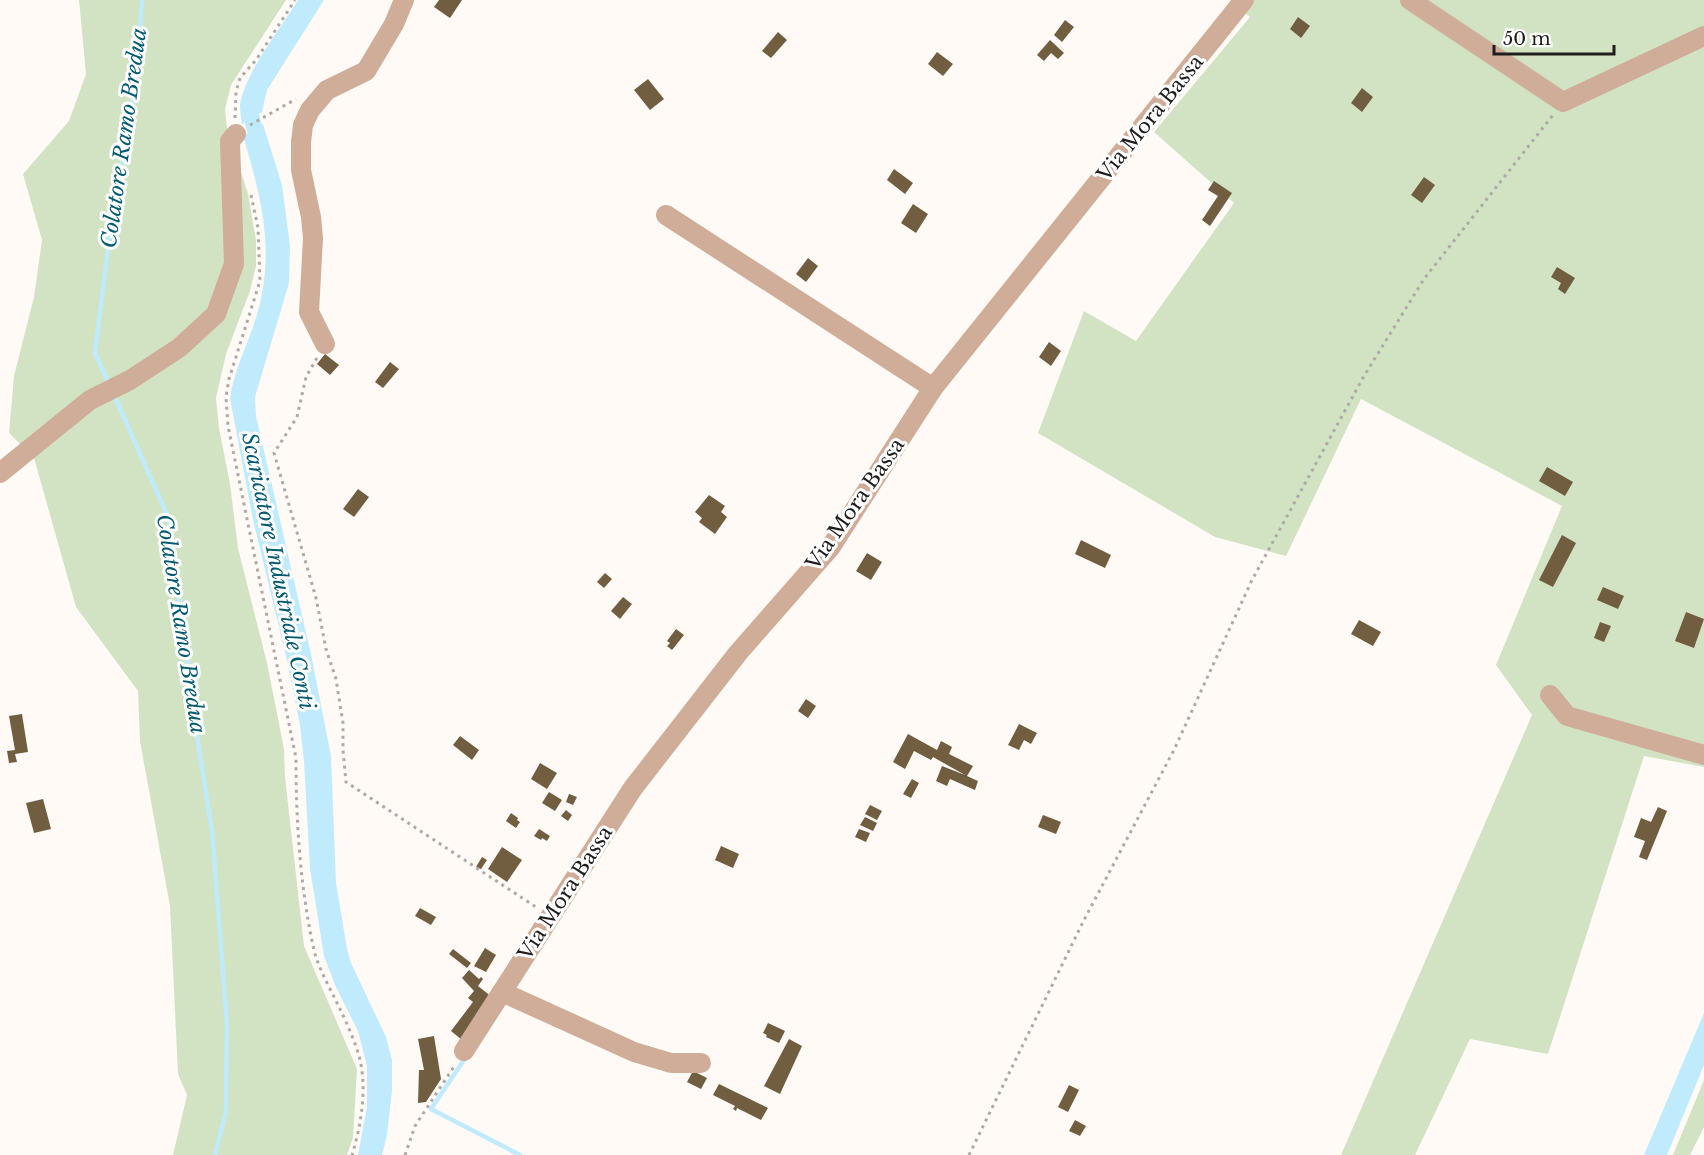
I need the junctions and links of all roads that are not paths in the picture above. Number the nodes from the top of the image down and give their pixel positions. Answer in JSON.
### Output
{"nodes":[{"id":1,"x":404,"y":0,"type":"edge"},
{"id":2,"x":1244,"y":0,"type":"edge"},
{"id":3,"x":1410,"y":0,"type":"edge"},
{"id":4,"x":1704,"y":36,"type":"edge"},
{"id":5,"x":236,"y":134,"type":"road end"},
{"id":6,"x":666,"y":215,"type":"dead end"},
{"id":7,"x":325,"y":344,"type":"road end"},
{"id":8,"x":933,"y":388,"type":"junction"},
{"id":9,"x":0,"y":473,"type":"edge"},
{"id":10,"x":1550,"y":695,"type":"dead end"},
{"id":11,"x":1704,"y":755,"type":"edge"},
{"id":12,"x":499,"y":996,"type":"junction"},
{"id":13,"x":464,"y":1051,"type":"road end"},
{"id":14,"x":700,"y":1063,"type":"dead end"}],
"edges":[{"from":1,"to":7,"type":"street"},
{"from":2,"to":8,"type":"street","name":"Via Mora Bassa"},
{"from":3,"to":4,"type":"street"},
{"from":5,"to":9,"type":"street"},
{"from":6,"to":8,"type":"street"},
{"from":8,"to":12,"type":"street","name":"Via Mora Bassa"},
{"from":10,"to":11,"type":"street"},
{"from":12,"to":13,"type":"street","name":"Via Mora Bassa"},
{"from":12,"to":14,"type":"street"}]}
